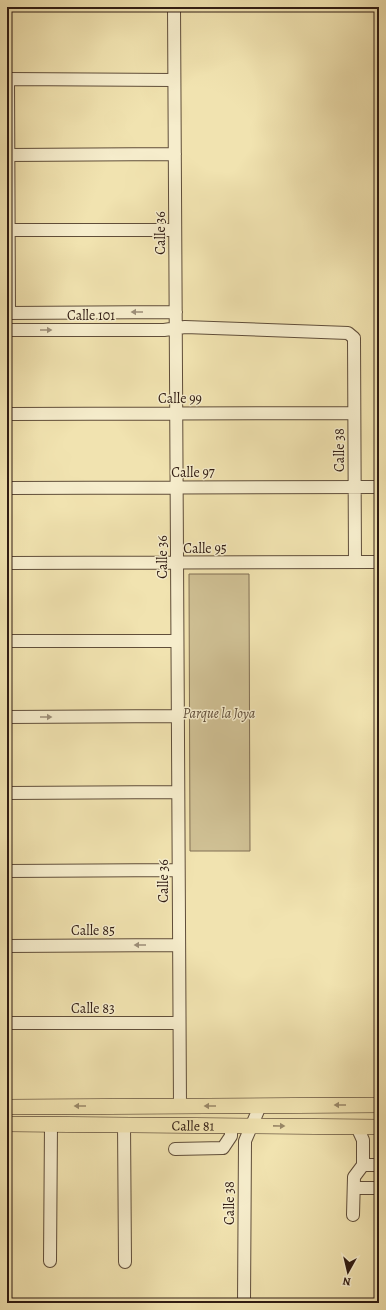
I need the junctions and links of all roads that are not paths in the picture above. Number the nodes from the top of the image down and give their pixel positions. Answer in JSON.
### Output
{"nodes":[{"id":1,"x":174,"y":7,"type":"edge"},
{"id":2,"x":8,"y":79,"type":"edge"},
{"id":3,"x":174,"y":80,"type":"junction"},
{"id":4,"x":175,"y":154,"type":"junction"},
{"id":5,"x":8,"y":155,"type":"edge"},
{"id":6,"x":8,"y":230,"type":"edge"},
{"id":7,"x":175,"y":230,"type":"junction"},
{"id":8,"x":176,"y":312,"type":"junction"},
{"id":9,"x":8,"y":313,"type":"edge"},
{"id":10,"x":176,"y":328,"type":"junction"},
{"id":11,"x":7,"y":330,"type":"edge"},
{"id":12,"x":354,"y":338,"type":"joint"},
{"id":13,"x":176,"y":413,"type":"junction"},
{"id":14,"x":354,"y":413,"type":"junction"},
{"id":15,"x":7,"y":414,"type":"edge"},
{"id":16,"x":176,"y":487,"type":"junction"},
{"id":17,"x":354,"y":487,"type":"junction"},
{"id":18,"x":379,"y":487,"type":"edge"},
{"id":19,"x":7,"y":488,"type":"edge"},
{"id":20,"x":355,"y":562,"type":"junction"},
{"id":21,"x":379,"y":562,"type":"edge"},
{"id":22,"x":7,"y":563,"type":"edge"},
{"id":23,"x":177,"y":563,"type":"junction"},
{"id":24,"x":177,"y":640,"type":"junction"},
{"id":25,"x":7,"y":641,"type":"edge"},
{"id":26,"x":178,"y":716,"type":"junction"},
{"id":27,"x":7,"y":717,"type":"edge"},
{"id":28,"x":178,"y":792,"type":"junction"},
{"id":29,"x":7,"y":793,"type":"edge"},
{"id":30,"x":178,"y":870,"type":"junction"},
{"id":31,"x":7,"y":871,"type":"edge"},
{"id":32,"x":179,"y":945,"type":"junction"},
{"id":33,"x":7,"y":946,"type":"edge"},
{"id":34,"x":7,"y":1023,"type":"edge"},
{"id":35,"x":179,"y":1023,"type":"junction"},
{"id":36,"x":358,"y":1105,"type":"junction"},
{"id":37,"x":379,"y":1105,"type":"edge"},
{"id":38,"x":180,"y":1106,"type":"junction"},
{"id":39,"x":260,"y":1106,"type":"junction"},
{"id":40,"x":7,"y":1107,"type":"edge"},
{"id":41,"x":7,"y":1124,"type":"edge"},
{"id":42,"x":51,"y":1124,"type":"junction"},
{"id":43,"x":124,"y":1124,"type":"junction"},
{"id":44,"x":231,"y":1126,"type":"junction"},
{"id":45,"x":251,"y":1126,"type":"junction"},
{"id":46,"x":357,"y":1127,"type":"junction"},
{"id":47,"x":379,"y":1128,"type":"edge"},
{"id":48,"x":175,"y":1149,"type":"dead end"},
{"id":49,"x":363,"y":1165,"type":"junction"},
{"id":50,"x":379,"y":1165,"type":"edge"},
{"id":51,"x":354,"y":1188,"type":"junction"},
{"id":52,"x":379,"y":1188,"type":"edge"},
{"id":53,"x":353,"y":1215,"type":"dead end"},
{"id":54,"x":50,"y":1261,"type":"dead end"},
{"id":55,"x":125,"y":1262,"type":"dead end"},
{"id":56,"x":244,"y":1303,"type":"edge"}],
"edges":[{"from":1,"to":3,"type":"street","name":"Calle 36"},
{"from":2,"to":3,"type":"street"},
{"from":2,"to":5,"type":"street"},
{"from":3,"to":4,"type":"street","name":"Calle 36"},
{"from":4,"to":5,"type":"street"},
{"from":4,"to":7,"type":"street","name":"Calle 36"},
{"from":5,"to":6,"type":"street"},
{"from":6,"to":7,"type":"street"},
{"from":6,"to":9,"type":"street"},
{"from":7,"to":8,"type":"street","name":"Calle 36"},
{"from":8,"to":9,"type":"street","name":"Calle 101","one_way":true},
{"from":8,"to":10,"type":"street","name":"Calle 36"},
{"from":11,"to":10,"type":"street","name":"Calle 101","one_way":true},
{"from":10,"to":12,"type":"street","name":"Calle 101"},
{"from":10,"to":13,"type":"street","name":"Calle 36"},
{"from":12,"to":14,"type":"street","name":"Calle 38"},
{"from":13,"to":14,"type":"street","name":"Calle 99"},
{"from":13,"to":15,"type":"street","name":"Calle 99"},
{"from":13,"to":16,"type":"street","name":"Calle 36"},
{"from":14,"to":17,"type":"street","name":"Calle 38"},
{"from":16,"to":17,"type":"street","name":"Calle 97"},
{"from":16,"to":19,"type":"street","name":"Calle 97"},
{"from":16,"to":23,"type":"street","name":"Calle 36"},
{"from":17,"to":18,"type":"street","name":"Calle 97"},
{"from":17,"to":20,"type":"street","name":"Calle 38"},
{"from":20,"to":21,"type":"street","name":"Calle 95"},
{"from":20,"to":23,"type":"street","name":"Calle 95"},
{"from":22,"to":23,"type":"street","name":"Calle 95"},
{"from":23,"to":24,"type":"street","name":"Calle 36"},
{"from":24,"to":25,"type":"street"},
{"from":24,"to":26,"type":"street","name":"Calle 36"},
{"from":27,"to":26,"type":"street","one_way":true},
{"from":26,"to":28,"type":"street","name":"Calle 36"},
{"from":28,"to":29,"type":"street"},
{"from":28,"to":30,"type":"street","name":"Calle 36"},
{"from":30,"to":31,"type":"street"},
{"from":30,"to":32,"type":"street","name":"Calle 36"},
{"from":32,"to":33,"type":"street","name":"Calle 85","one_way":true},
{"from":32,"to":35,"type":"street","name":"Calle 36"},
{"from":34,"to":35,"type":"street","name":"Calle 83"},
{"from":35,"to":38,"type":"street","name":"Calle 36"},
{"from":36,"to":37,"type":"main road","name":"Calle 81"},
{"from":36,"to":39,"type":"main road","name":"Calle 81","one_way":true},
{"from":36,"to":46,"type":"main road"},
{"from":39,"to":38,"type":"main road","name":"Calle 81","one_way":true},
{"from":38,"to":40,"type":"main road","name":"Calle 81","one_way":true},
{"from":39,"to":45,"type":"street","name":"Calle 38"},
{"from":41,"to":42,"type":"main road","name":"Calle 81"},
{"from":42,"to":43,"type":"main road","name":"Calle 81"},
{"from":42,"to":54,"type":"street"},
{"from":43,"to":44,"type":"main road","name":"Calle 81"},
{"from":43,"to":55,"type":"street"},
{"from":44,"to":45,"type":"main road","name":"Calle 81"},
{"from":44,"to":48,"type":"street"},
{"from":45,"to":46,"type":"main road","name":"Calle 81","one_way":true},
{"from":45,"to":56,"type":"street","name":"Calle 38"},
{"from":46,"to":47,"type":"main road","name":"Calle 81"},
{"from":46,"to":49,"type":"street"},
{"from":49,"to":50,"type":"street"},
{"from":49,"to":51,"type":"street"},
{"from":51,"to":52,"type":"street"},
{"from":51,"to":53,"type":"street"}]}
